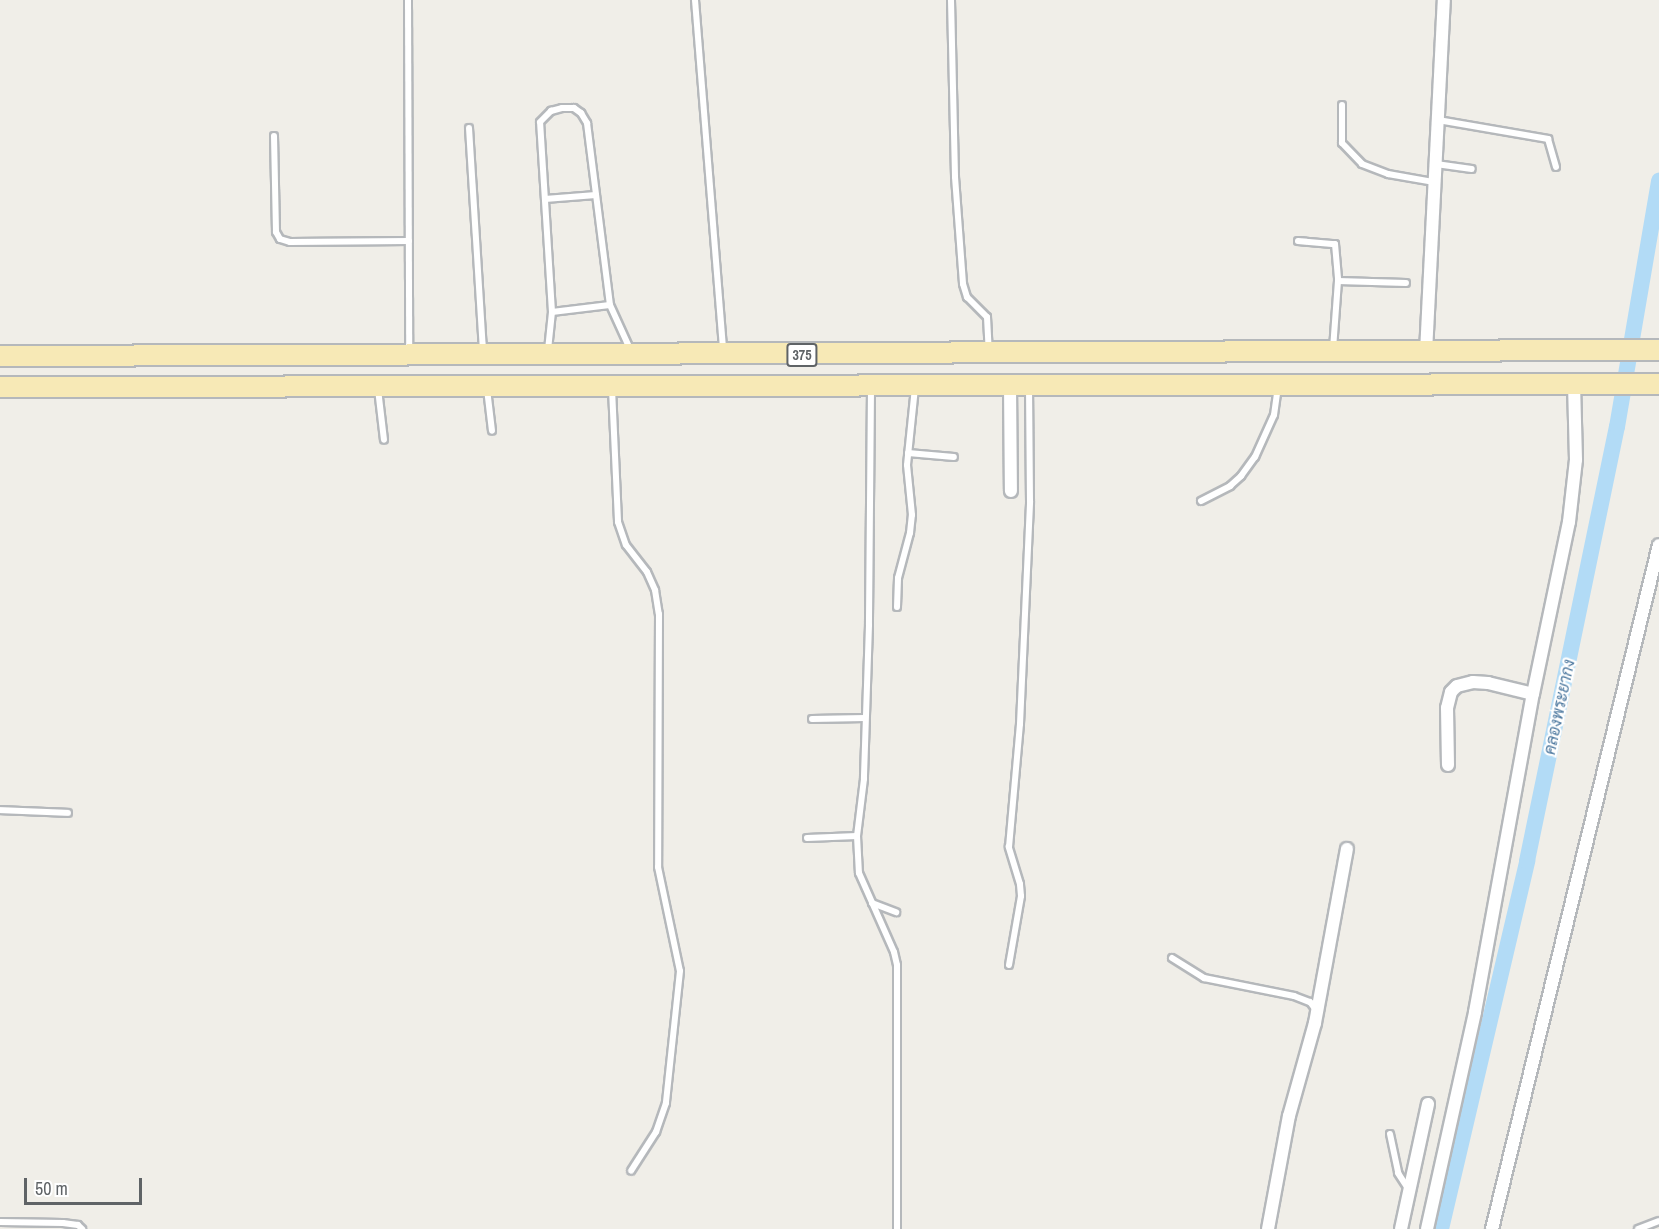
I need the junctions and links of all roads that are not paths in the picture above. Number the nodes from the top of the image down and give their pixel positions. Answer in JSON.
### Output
{"nodes":[{"id":1,"x":408,"y":0,"type":"edge"},
{"id":2,"x":695,"y":0,"type":"edge"},
{"id":3,"x":951,"y":0,"type":"edge"},
{"id":4,"x":1444,"y":0,"type":"edge"},
{"id":5,"x":1342,"y":105,"type":"dead end"},
{"id":6,"x":1438,"y":120,"type":"junction"},
{"id":7,"x":469,"y":128,"type":"dead end"},
{"id":8,"x":273,"y":136,"type":"dead end"},
{"id":9,"x":1436,"y":164,"type":"junction"},
{"id":10,"x":1556,"y":166,"type":"dead end"},
{"id":11,"x":1472,"y":169,"type":"dead end"},
{"id":12,"x":1435,"y":182,"type":"junction"},
{"id":13,"x":596,"y":195,"type":"junction"},
{"id":14,"x":545,"y":199,"type":"junction"},
{"id":15,"x":409,"y":241,"type":"junction"},
{"id":16,"x":1298,"y":241,"type":"dead end"},
{"id":17,"x":1338,"y":281,"type":"junction"},
{"id":18,"x":1406,"y":283,"type":"dead end"},
{"id":19,"x":609,"y":305,"type":"junction"},
{"id":20,"x":552,"y":312,"type":"junction"},
{"id":21,"x":1659,"y":350,"type":"edge"},
{"id":22,"x":1426,"y":352,"type":"junction"},
{"id":23,"x":1333,"y":353,"type":"junction"},
{"id":24,"x":723,"y":354,"type":"junction"},
{"id":25,"x":633,"y":355,"type":"junction"},
{"id":26,"x":819,"y":355,"type":"junction"},
{"id":27,"x":990,"y":355,"type":"junction"},
{"id":28,"x":0,"y":356,"type":"edge"},
{"id":29,"x":409,"y":356,"type":"junction"},
{"id":30,"x":483,"y":356,"type":"junction"},
{"id":31,"x":547,"y":356,"type":"junction"},
{"id":32,"x":1278,"y":384,"type":"junction"},
{"id":33,"x":1574,"y":384,"type":"junction"},
{"id":34,"x":1659,"y":384,"type":"edge"},
{"id":35,"x":820,"y":385,"type":"junction"},
{"id":36,"x":871,"y":385,"type":"junction"},
{"id":37,"x":916,"y":385,"type":"junction"},
{"id":38,"x":1019,"y":385,"type":"junction"},
{"id":39,"x":378,"y":386,"type":"junction"},
{"id":40,"x":486,"y":386,"type":"junction"},
{"id":41,"x":612,"y":386,"type":"junction"},
{"id":42,"x":0,"y":387,"type":"edge"},
{"id":43,"x":492,"y":431,"type":"dead end"},
{"id":44,"x":384,"y":440,"type":"dead end"},
{"id":45,"x":908,"y":453,"type":"junction"},
{"id":46,"x":954,"y":458,"type":"dead end"},
{"id":47,"x":1011,"y":491,"type":"dead end"},
{"id":48,"x":1201,"y":501,"type":"dead end"},
{"id":49,"x":1659,"y":545,"type":"edge"},
{"id":50,"x":897,"y":607,"type":"dead end"},
{"id":51,"x":1533,"y":694,"type":"junction"},
{"id":52,"x":812,"y":718,"type":"dead end"},
{"id":53,"x":866,"y":718,"type":"junction"},
{"id":54,"x":1448,"y":765,"type":"dead end"},
{"id":55,"x":0,"y":810,"type":"edge"},
{"id":56,"x":68,"y":813,"type":"dead end"},
{"id":57,"x":857,"y":836,"type":"junction"},
{"id":58,"x":807,"y":838,"type":"dead end"},
{"id":59,"x":1347,"y":849,"type":"dead end"},
{"id":60,"x":872,"y":903,"type":"junction"},
{"id":61,"x":896,"y":912,"type":"dead end"},
{"id":62,"x":1172,"y":958,"type":"dead end"},
{"id":63,"x":1009,"y":965,"type":"dead end"},
{"id":64,"x":1317,"y":1010,"type":"junction"},
{"id":65,"x":1428,"y":1104,"type":"dead end"},
{"id":66,"x":1390,"y":1134,"type":"dead end"},
{"id":67,"x":631,"y":1171,"type":"dead end"},
{"id":68,"x":1410,"y":1190,"type":"junction"},
{"id":69,"x":1659,"y":1221,"type":"edge"},
{"id":70,"x":0,"y":1222,"type":"edge"},
{"id":71,"x":82,"y":1229,"type":"edge"},
{"id":72,"x":897,"y":1229,"type":"edge"},
{"id":73,"x":1268,"y":1229,"type":"edge"},
{"id":74,"x":1401,"y":1229,"type":"edge"},
{"id":75,"x":1427,"y":1229,"type":"edge"},
{"id":76,"x":1492,"y":1229,"type":"edge"},
{"id":77,"x":1638,"y":1229,"type":"edge"}],
"edges":[{"from":1,"to":15,"type":"lane"},
{"from":2,"to":24,"type":"lane"},
{"from":3,"to":27,"type":"lane"},
{"from":4,"to":6,"type":"street"},
{"from":5,"to":12,"type":"lane"},
{"from":6,"to":9,"type":"street"},
{"from":6,"to":10,"type":"lane"},
{"from":7,"to":30,"type":"lane"},
{"from":8,"to":15,"type":"lane"},
{"from":9,"to":11,"type":"lane"},
{"from":9,"to":12,"type":"street"},
{"from":12,"to":22,"type":"street"},
{"from":13,"to":14,"type":"lane"},
{"from":13,"to":14,"type":"lane"},
{"from":13,"to":19,"type":"lane"},
{"from":14,"to":20,"type":"lane"},
{"from":15,"to":29,"type":"lane"},
{"from":16,"to":17,"type":"lane"},
{"from":17,"to":18,"type":"lane"},
{"from":17,"to":23,"type":"lane"},
{"from":19,"to":20,"type":"lane"},
{"from":19,"to":25,"type":"lane"},
{"from":20,"to":31,"type":"lane"},
{"from":21,"to":22,"type":"main road","number":"375"},
{"from":22,"to":23,"type":"main road","number":"375"},
{"from":23,"to":27,"type":"main road","number":"375"},
{"from":24,"to":25,"type":"main road","number":"375"},
{"from":24,"to":26,"type":"main road","number":"375"},
{"from":25,"to":31,"type":"main road","number":"375"},
{"from":26,"to":27,"type":"main road","number":"375"},
{"from":26,"to":35,"type":"main road"},
{"from":28,"to":29,"type":"main road","number":"375"},
{"from":29,"to":30,"type":"main road","number":"375"},
{"from":30,"to":31,"type":"main road","number":"375"},
{"from":32,"to":33,"type":"main road","number":"375"},
{"from":32,"to":38,"type":"main road","number":"375"},
{"from":32,"to":48,"type":"lane"},
{"from":33,"to":34,"type":"main road","number":"375"},
{"from":33,"to":51,"type":"street"},
{"from":35,"to":36,"type":"main road","number":"375"},
{"from":35,"to":41,"type":"main road","number":"375"},
{"from":36,"to":37,"type":"main road","number":"375"},
{"from":36,"to":53,"type":"lane"},
{"from":37,"to":38,"type":"main road","number":"375"},
{"from":37,"to":45,"type":"lane"},
{"from":38,"to":47,"type":"street"},
{"from":38,"to":63,"type":"lane"},
{"from":39,"to":40,"type":"main road","number":"375"},
{"from":39,"to":42,"type":"main road","number":"375"},
{"from":39,"to":44,"type":"lane"},
{"from":40,"to":41,"type":"main road","number":"375"},
{"from":40,"to":43,"type":"lane"},
{"from":41,"to":67,"type":"lane"},
{"from":45,"to":46,"type":"lane"},
{"from":45,"to":50,"type":"lane"},
{"from":49,"to":76,"type":"street"},
{"from":51,"to":54,"type":"street"},
{"from":51,"to":75,"type":"street"},
{"from":52,"to":53,"type":"lane"},
{"from":53,"to":57,"type":"lane"},
{"from":55,"to":56,"type":"lane"},
{"from":57,"to":58,"type":"lane"},
{"from":57,"to":60,"type":"lane"},
{"from":59,"to":64,"type":"street"},
{"from":60,"to":61,"type":"lane"},
{"from":60,"to":72,"type":"lane"},
{"from":62,"to":64,"type":"lane"},
{"from":64,"to":73,"type":"street"},
{"from":65,"to":68,"type":"street"},
{"from":66,"to":68,"type":"lane"},
{"from":68,"to":74,"type":"street"},
{"from":69,"to":77,"type":"lane"},
{"from":70,"to":71,"type":"lane"}]}
